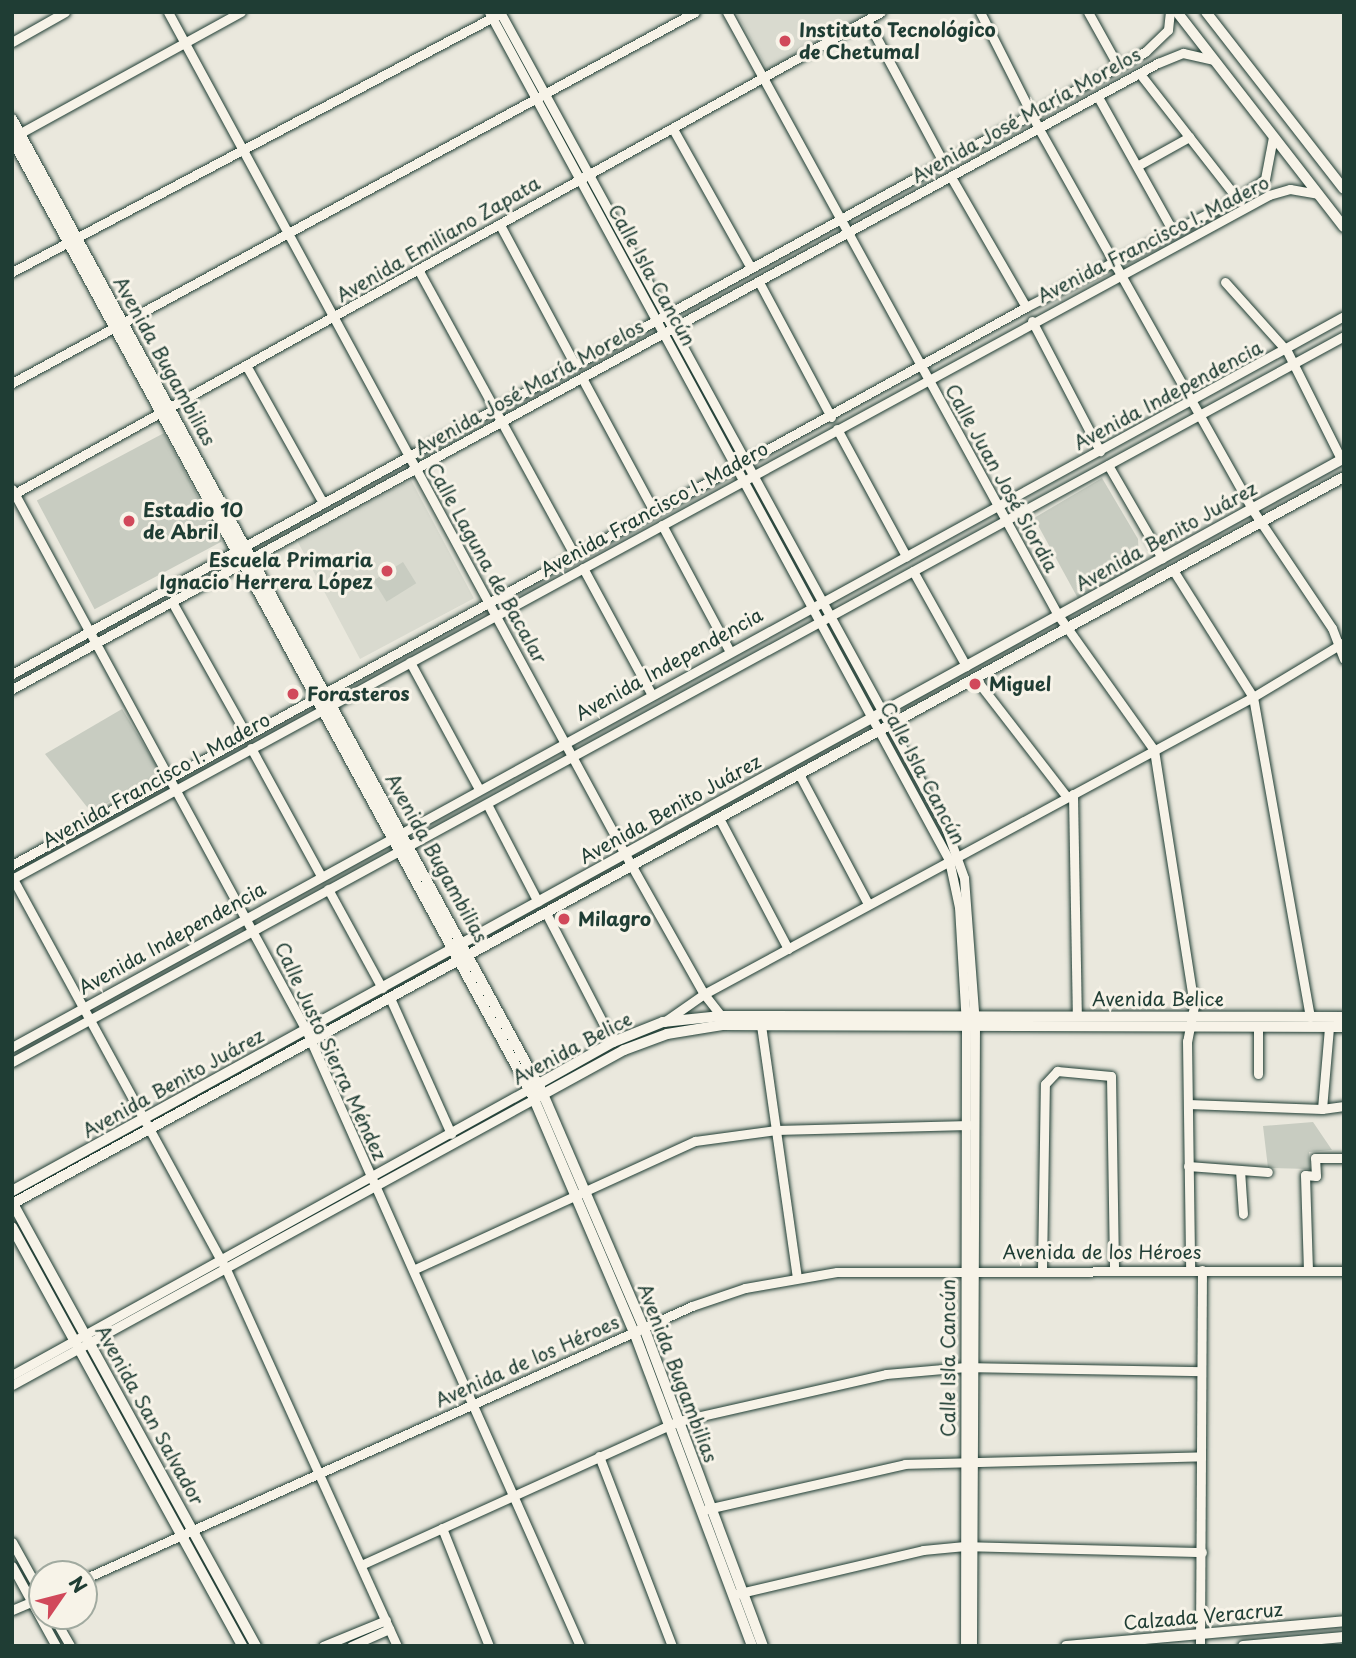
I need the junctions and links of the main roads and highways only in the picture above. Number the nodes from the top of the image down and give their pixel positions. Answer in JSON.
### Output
{"nodes":[{"id":1,"x":1177,"y":12,"type":"edge"},
{"id":2,"x":1206,"y":12,"type":"edge"},
{"id":3,"x":12,"y":119,"type":"edge"},
{"id":4,"x":15,"y":137,"type":"edge"},
{"id":5,"x":1344,"y":189,"type":"edge"},
{"id":6,"x":1344,"y":227,"type":"edge"},
{"id":7,"x":1343,"y":459,"type":"edge"},
{"id":8,"x":1344,"y":477,"type":"edge"},
{"id":9,"x":459,"y":945,"type":"junction"},
{"id":10,"x":465,"y":957,"type":"junction"},
{"id":11,"x":1344,"y":1017,"type":"edge"},
{"id":12,"x":970,"y":1020,"type":"junction"},
{"id":13,"x":760,"y":1021,"type":"junction"},
{"id":14,"x":1190,"y":1021,"type":"junction"},
{"id":15,"x":1344,"y":1027,"type":"edge"},
{"id":16,"x":536,"y":1092,"type":"junction"},
{"id":17,"x":145,"y":1125,"type":"junction"},
{"id":18,"x":12,"y":1191,"type":"edge"},
{"id":19,"x":13,"y":1203,"type":"edge"},
{"id":20,"x":12,"y":1227,"type":"edge"},
{"id":21,"x":738,"y":1594,"type":"junction"},
{"id":22,"x":1344,"y":1621,"type":"edge"},
{"id":23,"x":1344,"y":1637,"type":"edge"},
{"id":24,"x":1302,"y":1643,"type":"edge"},
{"id":25,"x":242,"y":1646,"type":"edge"},
{"id":26,"x":257,"y":1646,"type":"edge"},
{"id":27,"x":752,"y":1646,"type":"edge"},
{"id":28,"x":763,"y":1646,"type":"edge"},
{"id":29,"x":1066,"y":1646,"type":"edge"},
{"id":30,"x":1243,"y":1646,"type":"edge"}],
"edges":[{"from":1,"to":6,"type":"main road"},
{"from":2,"to":5,"type":"main road"},
{"from":3,"to":4,"type":"main road","name":"Avenida Bugambilias"},
{"from":4,"to":9,"type":"main road","name":"Avenida Bugambilias"},
{"from":7,"to":9,"type":"main road","name":"Avenida Benito Juárez"},
{"from":8,"to":10,"type":"main road","name":"Avenida Benito Juárez"},
{"from":9,"to":10,"type":"main road","name":"Avenida Bugambilias"},
{"from":9,"to":17,"type":"main road","name":"Avenida Benito Juárez"},
{"from":10,"to":16,"type":"main road","name":"Avenida Bugambilias"},
{"from":10,"to":17,"type":"main road","name":"Avenida Benito Juárez"},
{"from":11,"to":14,"type":"main road","name":"Avenida Belice"},
{"from":12,"to":13,"type":"main road","name":"Avenida Belice"},
{"from":12,"to":14,"type":"main road","name":"Avenida Belice"},
{"from":12,"to":14,"type":"main road","name":"Avenida Belice"},
{"from":13,"to":16,"type":"main road","name":"Avenida Belice"},
{"from":13,"to":16,"type":"main road","name":"Avenida Belice"},
{"from":14,"to":15,"type":"main road","name":"Avenida Belice"},
{"from":16,"to":21,"type":"main road","name":"Avenida Bugambilias"},
{"from":17,"to":18,"type":"main road","name":"Avenida Benito Juárez"},
{"from":17,"to":19,"type":"main road","name":"Avenida Benito Juárez"},
{"from":19,"to":26,"type":"main road","name":"Avenida San Salvador"},
{"from":20,"to":25,"type":"main road","name":"Avenida San Salvador"},
{"from":21,"to":27,"type":"main road","name":"Avenida Bugambilias"},
{"from":21,"to":28,"type":"main road","name":"Avenida Bugambilias"},
{"from":22,"to":29,"type":"main road","name":"Calzada Veracruz"},
{"from":23,"to":24,"type":"main road","name":"Calzada Veracruz"},
{"from":24,"to":30,"type":"main road","name":"Calzada Veracruz"}]}
